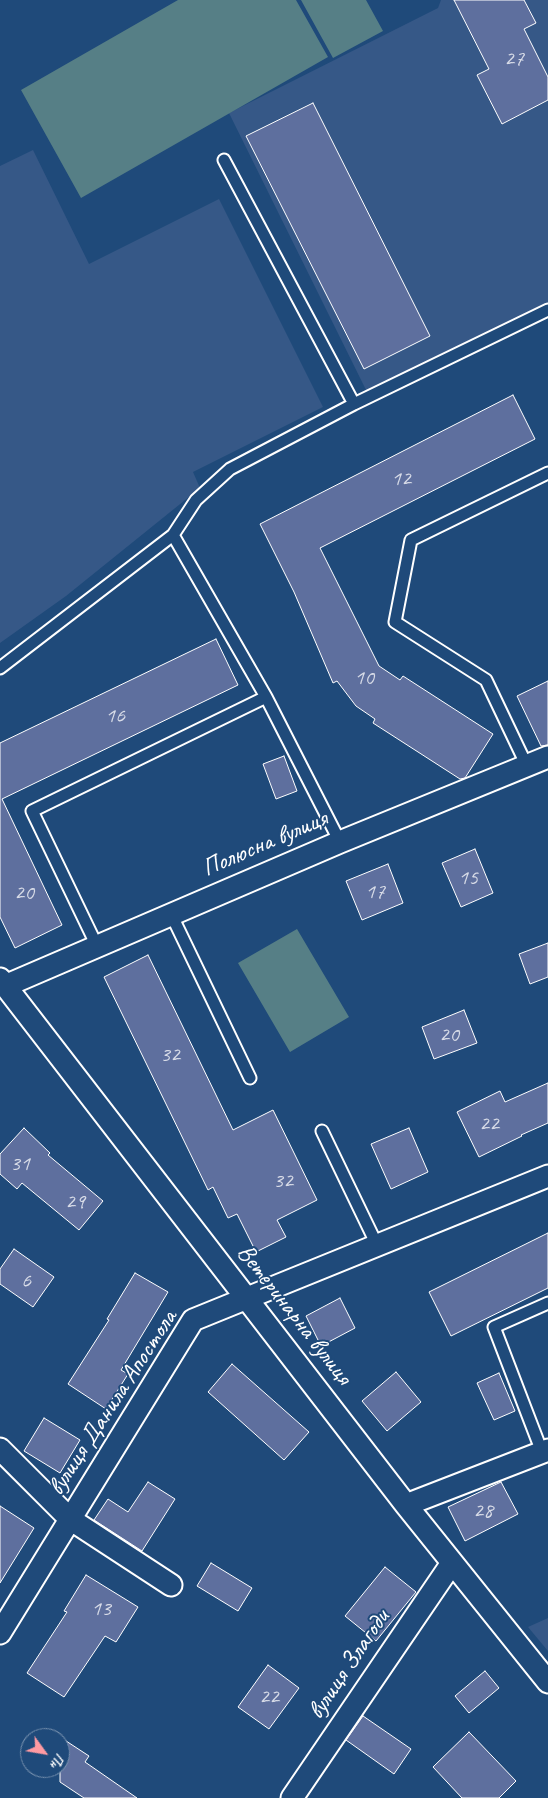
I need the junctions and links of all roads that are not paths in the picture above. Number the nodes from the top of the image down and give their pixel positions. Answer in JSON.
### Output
{"nodes":[{"id":1,"x":224,"y":160,"type":"dead end"},
{"id":2,"x":548,"y":310,"type":"edge"},
{"id":3,"x":354,"y":404,"type":"junction"},
{"id":4,"x":548,"y":473,"type":"edge"},
{"id":5,"x":174,"y":535,"type":"junction"},
{"id":6,"x":0,"y":668,"type":"edge"},
{"id":7,"x":266,"y":697,"type":"junction"},
{"id":8,"x":548,"y":757,"type":"edge"},
{"id":9,"x":526,"y":764,"type":"junction"},
{"id":10,"x":340,"y":842,"type":"junction"},
{"id":11,"x":171,"y":914,"type":"junction"},
{"id":12,"x":97,"y":946,"type":"junction"},
{"id":13,"x":2,"y":983,"type":"edge"},
{"id":14,"x":250,"y":1078,"type":"dead end"},
{"id":15,"x":322,"y":1131,"type":"dead end"},
{"id":16,"x":548,"y":1176,"type":"edge"},
{"id":17,"x":377,"y":1245,"type":"junction"},
{"id":18,"x":246,"y":1299,"type":"junction"},
{"id":19,"x":548,"y":1303,"type":"edge"},
{"id":20,"x":0,"y":1449,"type":"edge"},
{"id":21,"x":545,"y":1451,"type":"edge"},
{"id":22,"x":406,"y":1506,"type":"junction"},
{"id":23,"x":70,"y":1519,"type":"junction"},
{"id":24,"x":452,"y":1563,"type":"junction"},
{"id":25,"x":171,"y":1585,"type":"dead end"},
{"id":26,"x":0,"y":1633,"type":"edge"},
{"id":27,"x":548,"y":1682,"type":"edge"},
{"id":28,"x":292,"y":1798,"type":"edge"}],
"edges":[{"from":1,"to":3,"type":"lane"},
{"from":2,"to":3,"type":"lane"},
{"from":3,"to":5,"type":"lane"},
{"from":4,"to":9,"type":"lane"},
{"from":5,"to":6,"type":"lane"},
{"from":5,"to":7,"type":"lane"},
{"from":7,"to":10,"type":"lane"},
{"from":7,"to":12,"type":"lane"},
{"from":8,"to":9,"type":"street","name":"Полюсна вулиця"},
{"from":9,"to":10,"type":"street","name":"Полюсна вулиця"},
{"from":10,"to":11,"type":"street","name":"Полюсна вулиця"},
{"from":11,"to":12,"type":"street","name":"Полюсна вулиця"},
{"from":11,"to":14,"type":"lane"},
{"from":12,"to":13,"type":"street","name":"Полюсна вулиця"},
{"from":13,"to":18,"type":"street","name":"Ветеринарна вулиця"},
{"from":15,"to":17,"type":"lane"},
{"from":16,"to":17,"type":"street","name":"вулиця Данила Апостола"},
{"from":17,"to":18,"type":"street","name":"вулиця Данила Апостола"},
{"from":18,"to":22,"type":"street","name":"Ветеринарна вулиця"},
{"from":18,"to":23,"type":"street","name":"вулиця Данила Апостола"},
{"from":19,"to":21,"type":"lane"},
{"from":20,"to":23,"type":"street"},
{"from":21,"to":22,"type":"street"},
{"from":22,"to":24,"type":"street","name":"Ветеринарна вулиця"},
{"from":23,"to":25,"type":"street"},
{"from":23,"to":26,"type":"street","name":"вулиця Данила Апостола"},
{"from":24,"to":27,"type":"street","name":"Ветеринарна вулиця"},
{"from":24,"to":28,"type":"street","name":"вулиця Злагоди"}]}
